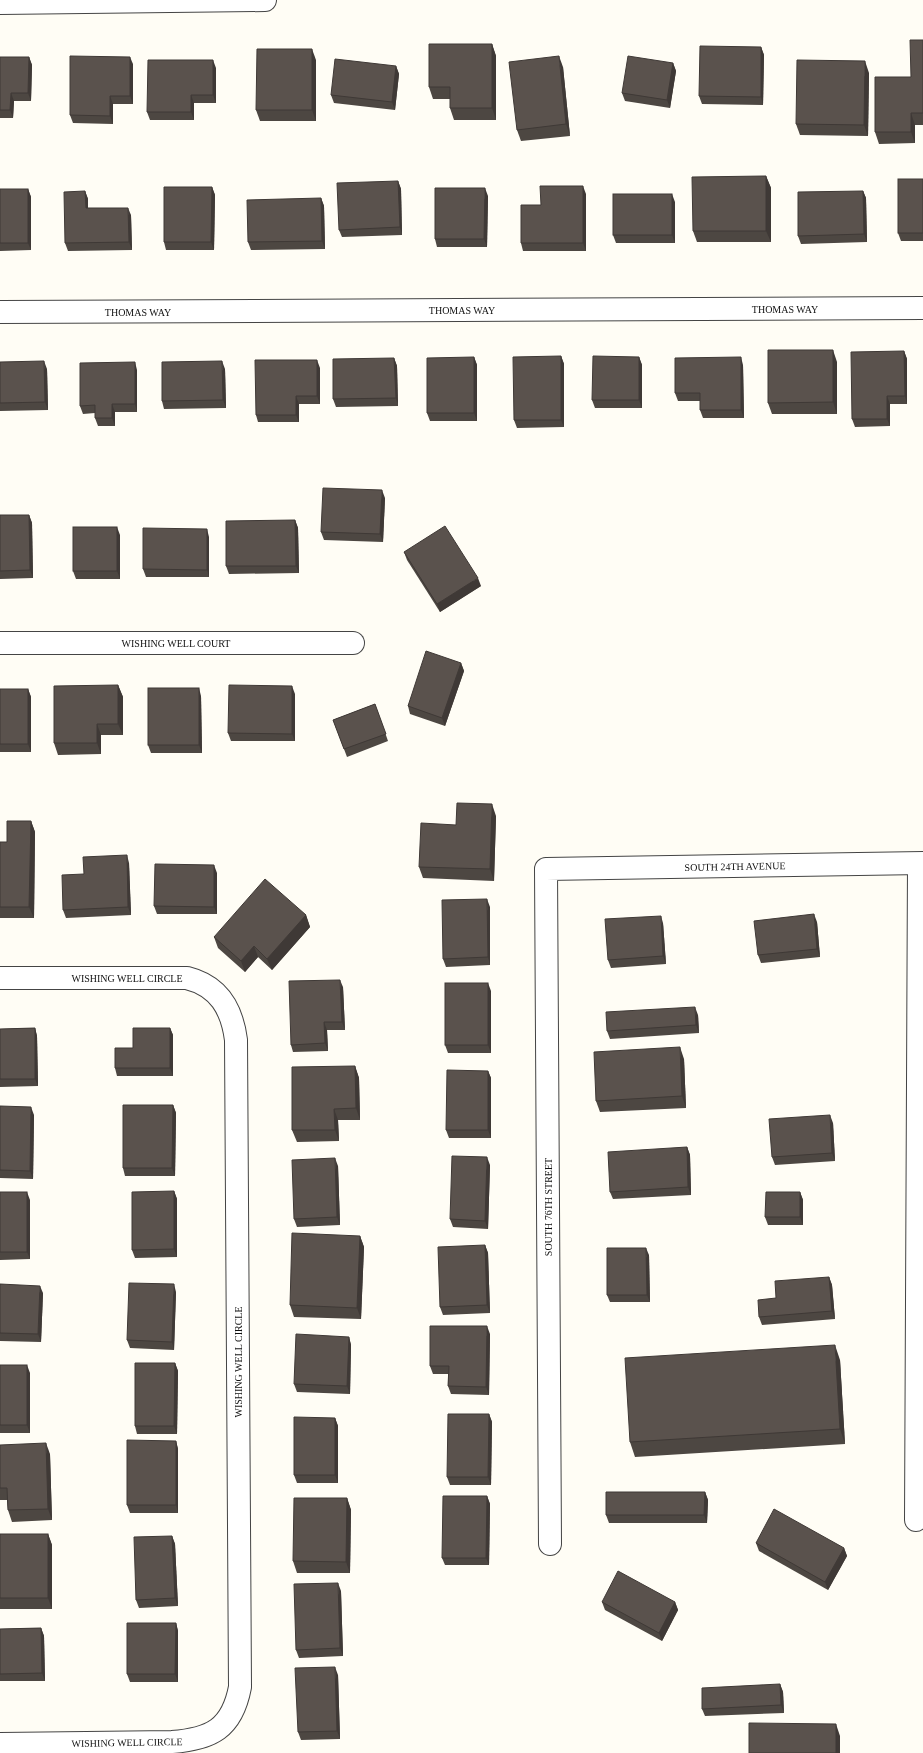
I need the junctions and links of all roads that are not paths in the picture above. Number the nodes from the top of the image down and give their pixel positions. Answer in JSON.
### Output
{"nodes":[{"id":1,"x":265,"y":0,"type":"edge"},
{"id":2,"x":0,"y":3,"type":"edge"},
{"id":3,"x":923,"y":308,"type":"edge"},
{"id":4,"x":0,"y":312,"type":"edge"},
{"id":5,"x":0,"y":642,"type":"edge"},
{"id":6,"x":353,"y":643,"type":"dead end"},
{"id":7,"x":921,"y":864,"type":"edge"},
{"id":8,"x":546,"y":869,"type":"joint"},
{"id":9,"x":0,"y":978,"type":"edge"},
{"id":10,"x":916,"y":1520,"type":"dead end"},
{"id":11,"x":550,"y":1544,"type":"dead end"},
{"id":12,"x":0,"y":1744,"type":"edge"}],
"edges":[{"from":1,"to":2,"type":"street"},
{"from":3,"to":4,"type":"street","name":"THOMAS WAY"},
{"from":5,"to":6,"type":"street","name":"WISHING WELL COURT"},
{"from":7,"to":8,"type":"street","name":"SOUTH 24TH AVENUE"},
{"from":7,"to":10,"type":"street"},
{"from":8,"to":11,"type":"street","name":"SOUTH 76TH STREET"},
{"from":9,"to":12,"type":"street","name":"WISHING WELL CIRCLE"}]}
